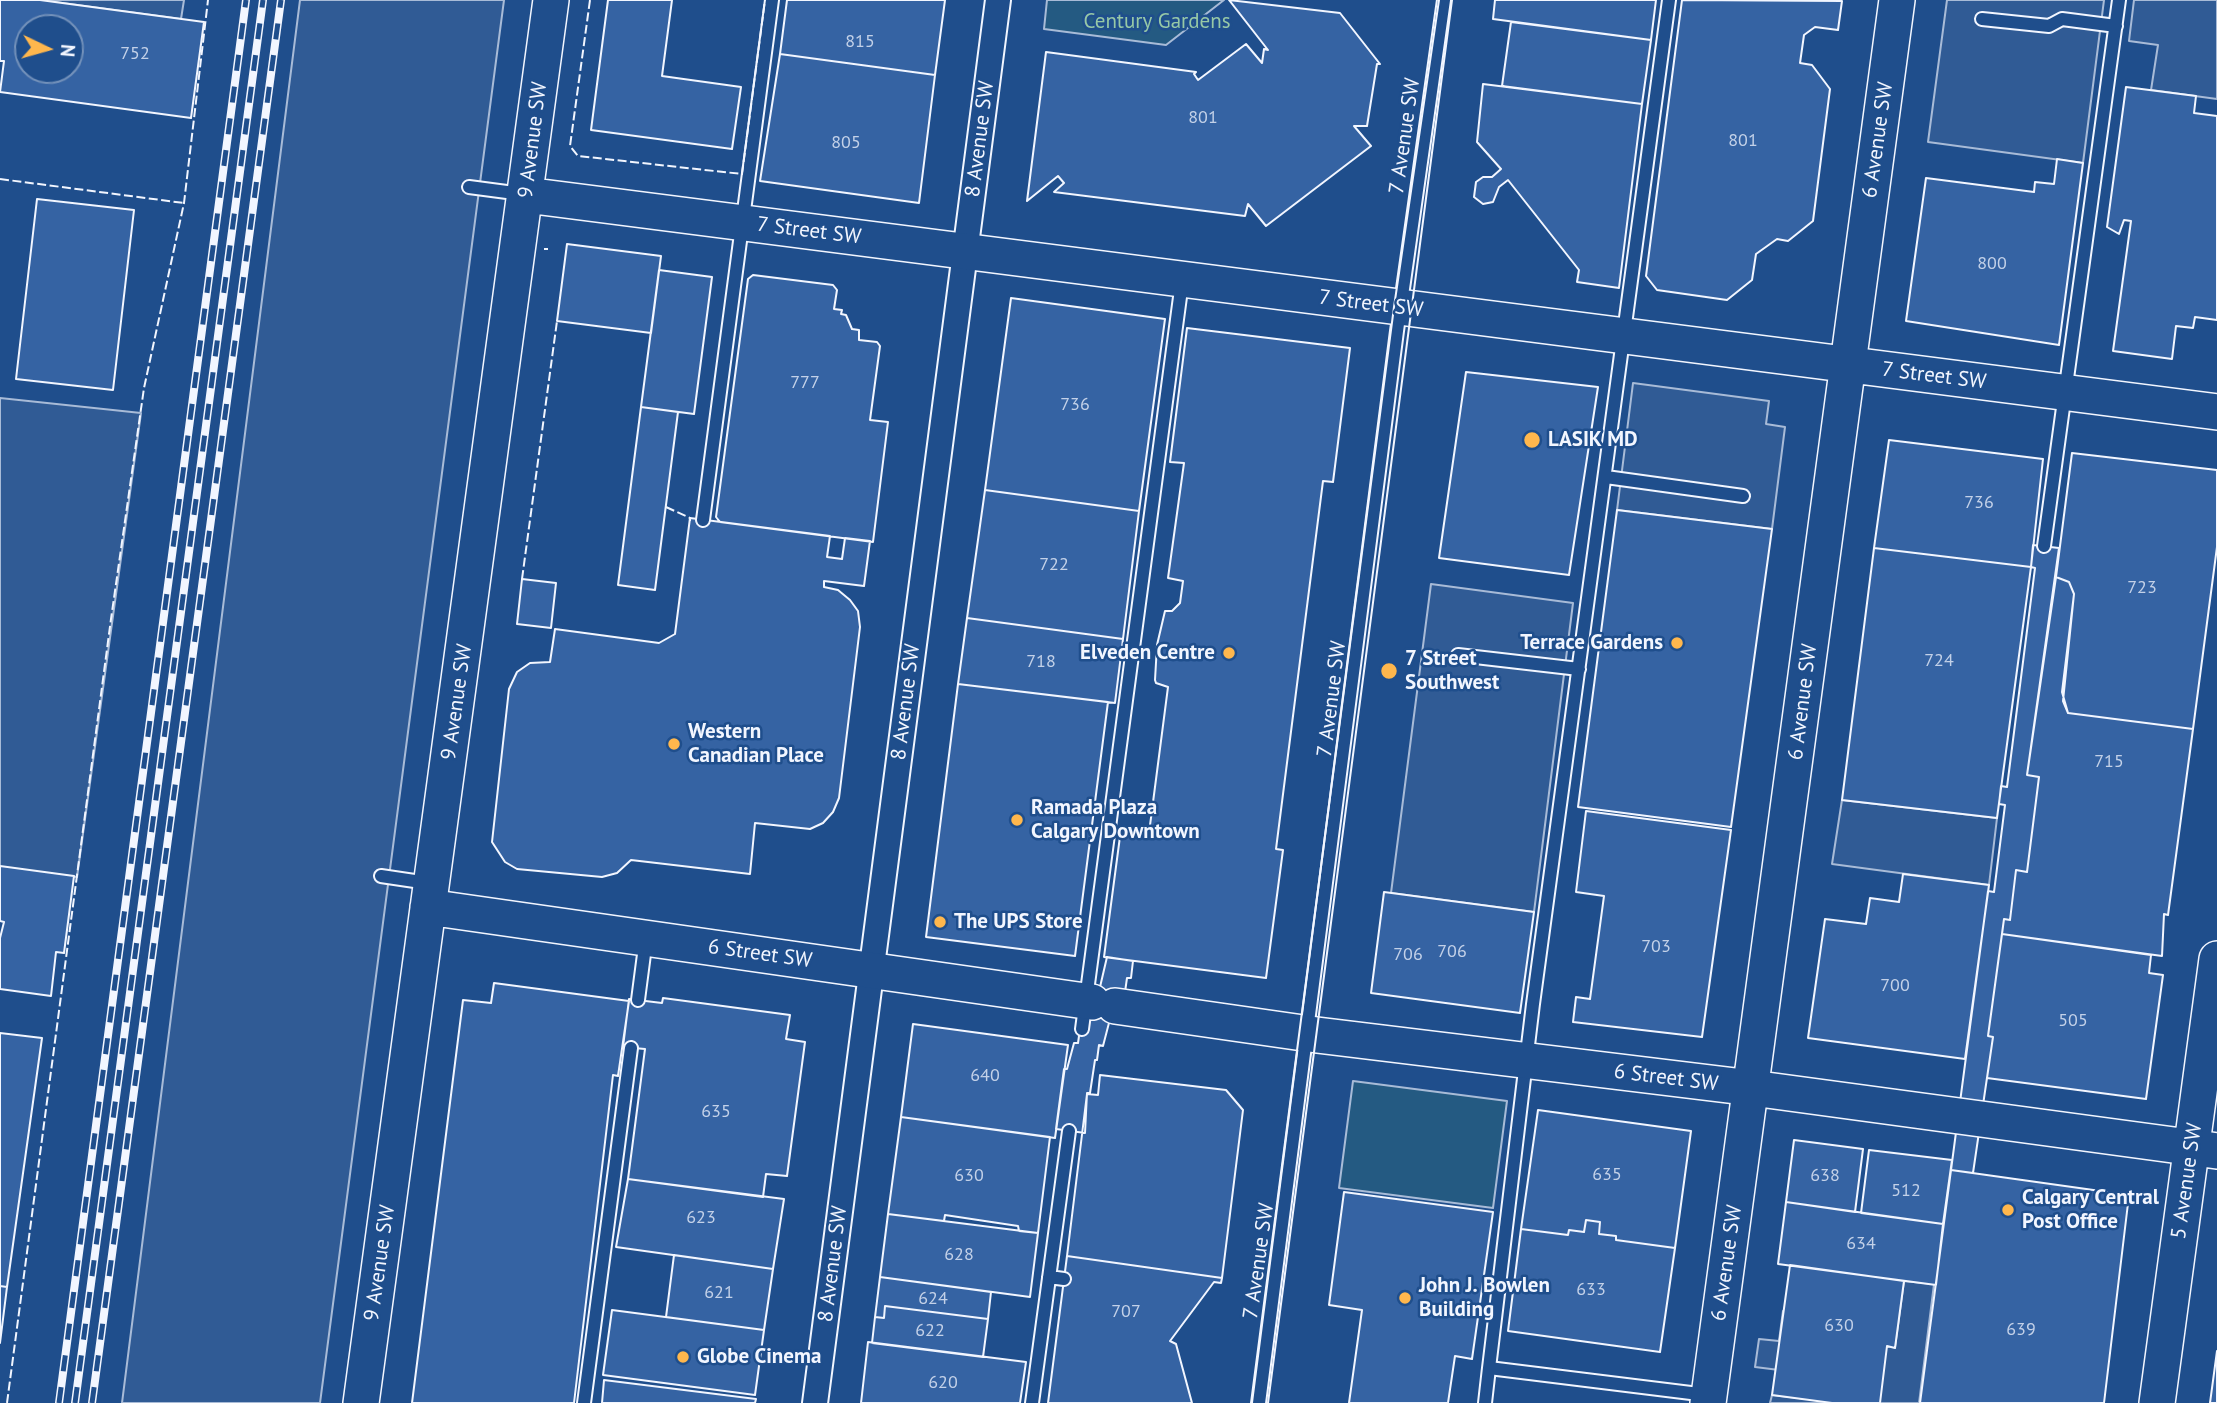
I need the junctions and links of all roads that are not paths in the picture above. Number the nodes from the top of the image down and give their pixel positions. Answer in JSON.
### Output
{"nodes":[{"id":1,"x":551,"y":0,"type":"edge"},
{"id":2,"x":772,"y":0,"type":"edge"},
{"id":3,"x":998,"y":0,"type":"edge"},
{"id":4,"x":1444,"y":0,"type":"edge"},
{"id":5,"x":1669,"y":0,"type":"edge"},
{"id":6,"x":1897,"y":0,"type":"edge"},
{"id":7,"x":2119,"y":0,"type":"edge"},
{"id":8,"x":1982,"y":19,"type":"dead end"},
{"id":9,"x":2116,"y":26,"type":"junction"},
{"id":10,"x":469,"y":187,"type":"dead end"},
{"id":11,"x":526,"y":195,"type":"junction"},
{"id":12,"x":741,"y":224,"type":"junction"},
{"id":13,"x":965,"y":249,"type":"junction"},
{"id":14,"x":1183,"y":278,"type":"junction"},
{"id":15,"x":1401,"y":307,"type":"junction"},
{"id":16,"x":1626,"y":336,"type":"junction"},
{"id":17,"x":1848,"y":365,"type":"junction"},
{"id":18,"x":2064,"y":393,"type":"junction"},
{"id":19,"x":2217,"y":412,"type":"edge"},
{"id":20,"x":1606,"y":477,"type":"junction"},
{"id":21,"x":1743,"y":496,"type":"dead end"},
{"id":22,"x":703,"y":520,"type":"dead end"},
{"id":23,"x":2044,"y":546,"type":"dead end"},
{"id":24,"x":1458,"y":655,"type":"dead end"},
{"id":25,"x":1579,"y":669,"type":"junction"},
{"id":26,"x":380,"y":876,"type":"dead end"},
{"id":27,"x":430,"y":895,"type":"junction"},
{"id":28,"x":646,"y":938,"type":"junction"},
{"id":29,"x":2217,"y":960,"type":"edge"},
{"id":30,"x":871,"y":969,"type":"junction"},
{"id":31,"x":638,"y":1000,"type":"dead end"},
{"id":32,"x":1094,"y":1009,"type":"junction"},
{"id":33,"x":1309,"y":1034,"type":"junction"},
{"id":34,"x":631,"y":1048,"type":"dead end"},
{"id":35,"x":1527,"y":1061,"type":"junction"},
{"id":36,"x":1752,"y":1088,"type":"junction"},
{"id":37,"x":1069,"y":1131,"type":"dead end"},
{"id":38,"x":2204,"y":1149,"type":"edge"},
{"id":39,"x":1049,"y":1277,"type":"junction"},
{"id":40,"x":1064,"y":1279,"type":"dead end"},
{"id":41,"x":1489,"y":1368,"type":"junction"},
{"id":42,"x":1708,"y":1399,"type":"edge"},
{"id":43,"x":361,"y":1403,"type":"edge"},
{"id":44,"x":584,"y":1403,"type":"edge"},
{"id":45,"x":815,"y":1403,"type":"edge"},
{"id":46,"x":1032,"y":1403,"type":"edge"},
{"id":47,"x":1259,"y":1403,"type":"edge"},
{"id":48,"x":1485,"y":1403,"type":"edge"},
{"id":49,"x":2157,"y":1403,"type":"edge"}],
"edges":[{"from":1,"to":11,"type":"street","name":"9 Avenue SW"},
{"from":2,"to":12,"type":"lane"},
{"from":3,"to":13,"type":"street","name":"8 Avenue SW"},
{"from":4,"to":15,"type":"lane","name":"7 Avenue SW"},
{"from":5,"to":16,"type":"lane"},
{"from":6,"to":17,"type":"street","name":"6 Avenue SW"},
{"from":7,"to":9,"type":"lane"},
{"from":8,"to":9,"type":"lane"},
{"from":9,"to":18,"type":"lane"},
{"from":10,"to":11,"type":"lane"},
{"from":11,"to":12,"type":"street","name":"7 Street SW"},
{"from":11,"to":27,"type":"street","name":"9 Avenue SW"},
{"from":12,"to":13,"type":"street","name":"7 Street SW"},
{"from":12,"to":22,"type":"lane"},
{"from":13,"to":14,"type":"street","name":"7 Street SW"},
{"from":13,"to":30,"type":"street","name":"8 Avenue SW"},
{"from":14,"to":15,"type":"street","name":"7 Street SW"},
{"from":14,"to":32,"type":"lane"},
{"from":15,"to":16,"type":"street","name":"7 Street SW"},
{"from":15,"to":33,"type":"lane","name":"7 Avenue SW"},
{"from":16,"to":17,"type":"street","name":"7 Street SW"},
{"from":16,"to":20,"type":"lane"},
{"from":17,"to":18,"type":"street","name":"7 Street SW"},
{"from":17,"to":36,"type":"street","name":"6 Avenue SW"},
{"from":18,"to":19,"type":"street","name":"7 Street SW"},
{"from":18,"to":23,"type":"lane"},
{"from":20,"to":21,"type":"lane"},
{"from":20,"to":25,"type":"lane"},
{"from":24,"to":25,"type":"lane"},
{"from":25,"to":35,"type":"lane"},
{"from":26,"to":27,"type":"lane"},
{"from":27,"to":28,"type":"street","name":"6 Street SW"},
{"from":27,"to":43,"type":"street","name":"9 Avenue SW"},
{"from":28,"to":30,"type":"street","name":"6 Street SW"},
{"from":28,"to":31,"type":"lane"},
{"from":29,"to":38,"type":"street","name":"5 Avenue SW"},
{"from":30,"to":32,"type":"street","name":"6 Street SW"},
{"from":30,"to":45,"type":"street","name":"8 Avenue SW"},
{"from":32,"to":33,"type":"street","name":"6 Street SW"},
{"from":33,"to":35,"type":"street","name":"6 Street SW"},
{"from":33,"to":47,"type":"lane","name":"7 Avenue SW"},
{"from":34,"to":44,"type":"lane"},
{"from":35,"to":36,"type":"street","name":"6 Street SW"},
{"from":35,"to":41,"type":"lane"},
{"from":36,"to":38,"type":"street","name":"6 Street SW"},
{"from":36,"to":42,"type":"street","name":"6 Avenue SW"},
{"from":37,"to":39,"type":"lane"},
{"from":38,"to":49,"type":"street","name":"5 Avenue SW"},
{"from":39,"to":40,"type":"lane"},
{"from":39,"to":46,"type":"lane"},
{"from":41,"to":42,"type":"lane"},
{"from":41,"to":48,"type":"lane"}]}
